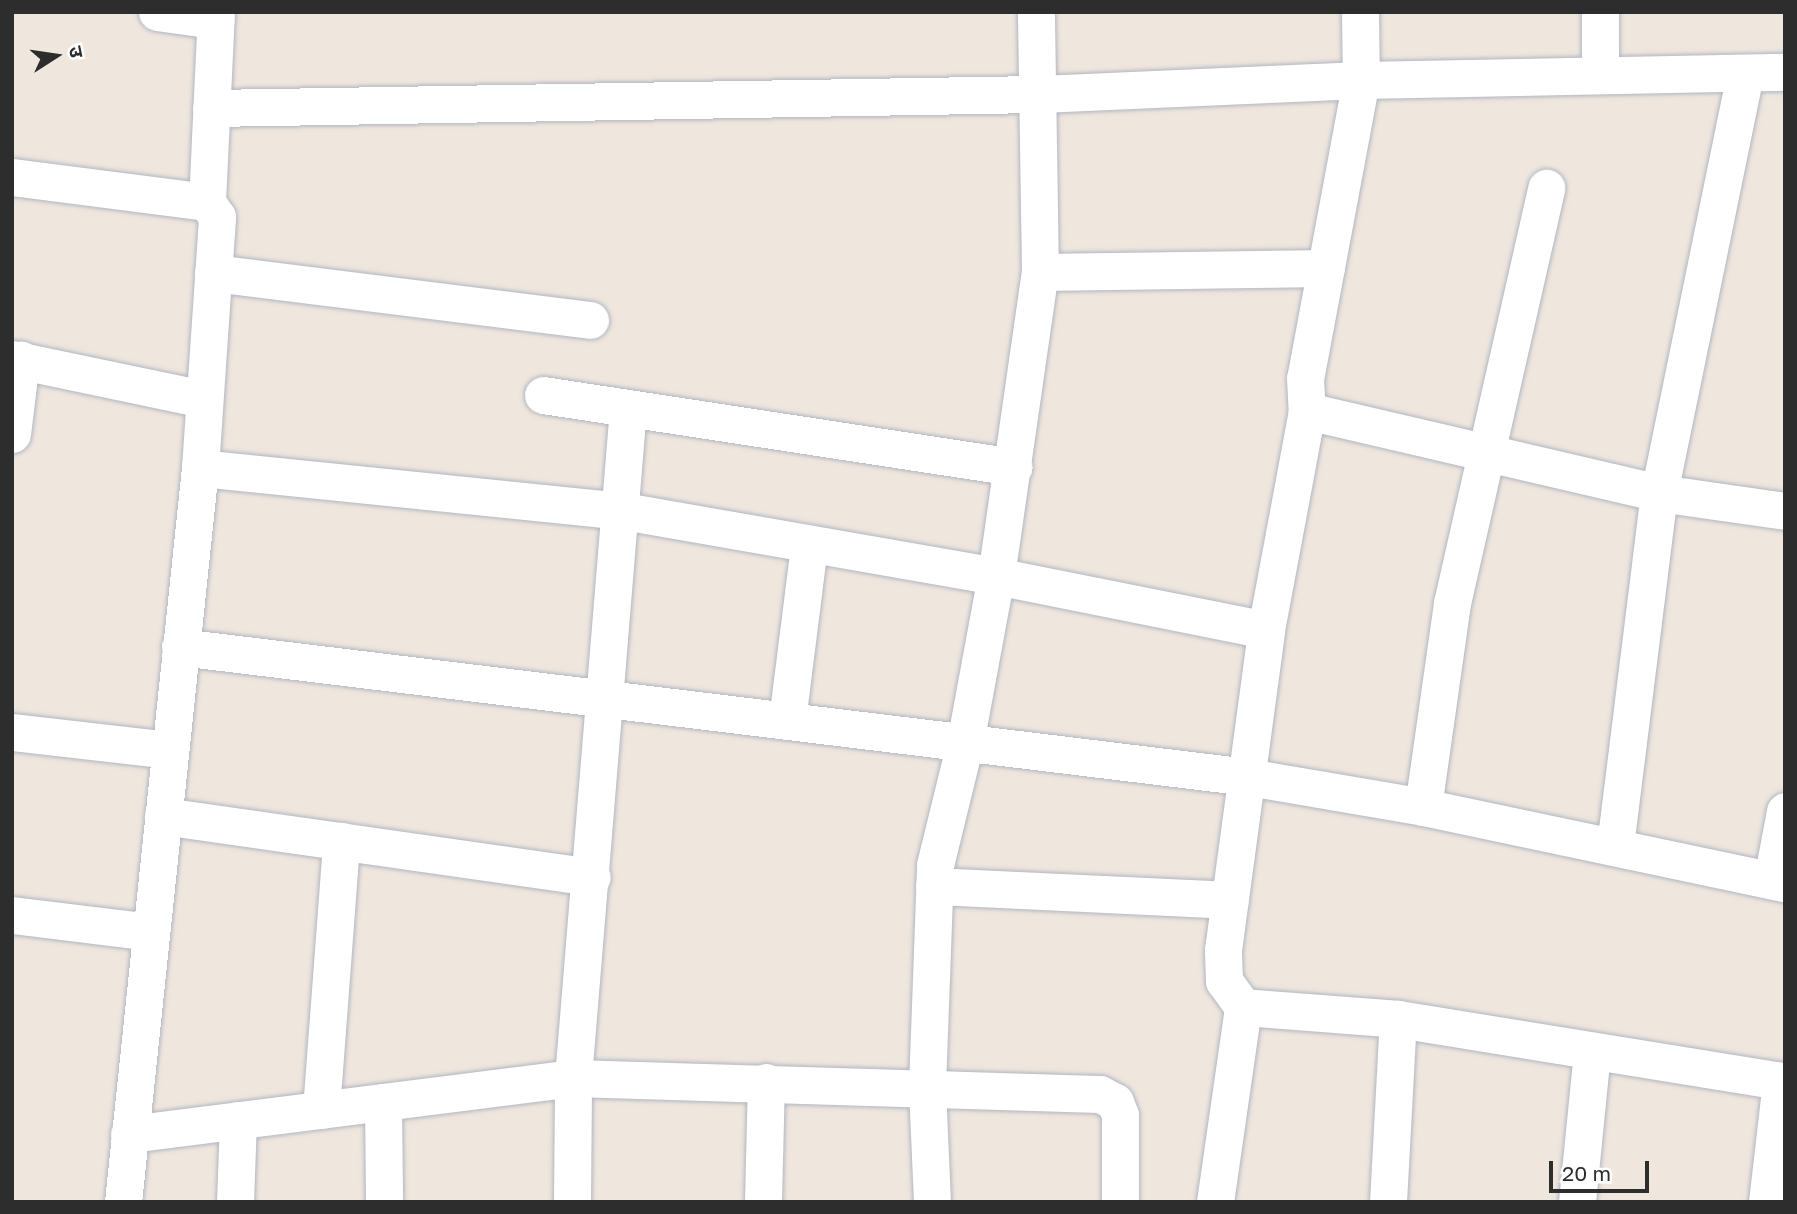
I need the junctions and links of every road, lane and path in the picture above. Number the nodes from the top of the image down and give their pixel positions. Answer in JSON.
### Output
{"nodes":[{"id":1,"x":157,"y":12,"type":"edge"},
{"id":2,"x":1036,"y":12,"type":"edge"},
{"id":3,"x":1360,"y":12,"type":"edge"},
{"id":4,"x":1600,"y":12,"type":"edge"},
{"id":5,"x":215,"y":16,"type":"edge"},
{"id":6,"x":1785,"y":72,"type":"edge"},
{"id":7,"x":1600,"y":74,"type":"junction"},
{"id":8,"x":1745,"y":74,"type":"junction"},
{"id":9,"x":1361,"y":80,"type":"junction"},
{"id":10,"x":1040,"y":94,"type":"junction"},
{"id":11,"x":211,"y":108,"type":"junction"},
{"id":12,"x":12,"y":177,"type":"edge"},
{"id":13,"x":1546,"y":187,"type":"dead end"},
{"id":14,"x":206,"y":202,"type":"junction"},
{"id":15,"x":1326,"y":268,"type":"junction"},
{"id":16,"x":1040,"y":272,"type":"junction"},
{"id":17,"x":213,"y":273,"type":"junction"},
{"id":18,"x":590,"y":320,"type":"dead end"},
{"id":19,"x":17,"y":360,"type":"edge"},
{"id":20,"x":543,"y":395,"type":"dead end"},
{"id":21,"x":204,"y":399,"type":"junction"},
{"id":22,"x":628,"y":408,"type":"junction"},
{"id":23,"x":1307,"y":411,"type":"junction"},
{"id":24,"x":12,"y":433,"type":"edge"},
{"id":25,"x":1488,"y":456,"type":"junction"},
{"id":26,"x":1014,"y":467,"type":"junction"},
{"id":27,"x":200,"y":468,"type":"junction"},
{"id":28,"x":1659,"y":492,"type":"junction"},
{"id":29,"x":623,"y":511,"type":"junction"},
{"id":30,"x":1785,"y":511,"type":"edge"},
{"id":31,"x":809,"y":545,"type":"junction"},
{"id":32,"x":996,"y":576,"type":"junction"},
{"id":33,"x":1266,"y":630,"type":"junction"},
{"id":34,"x":180,"y":646,"type":"junction"},
{"id":35,"x":606,"y":696,"type":"junction"},
{"id":36,"x":787,"y":720,"type":"junction"},
{"id":37,"x":12,"y":732,"type":"edge"},
{"id":38,"x":965,"y":743,"type":"junction"},
{"id":39,"x":170,"y":750,"type":"junction"},
{"id":40,"x":1248,"y":777,"type":"junction"},
{"id":41,"x":1423,"y":807,"type":"junction"},
{"id":42,"x":1785,"y":811,"type":"edge"},
{"id":43,"x":163,"y":816,"type":"junction"},
{"id":44,"x":341,"y":841,"type":"junction"},
{"id":45,"x":1615,"y":846,"type":"junction"},
{"id":46,"x":592,"y":877,"type":"junction"},
{"id":47,"x":1778,"y":882,"type":"edge"},
{"id":48,"x":934,"y":886,"type":"junction"},
{"id":49,"x":1230,"y":900,"type":"junction"},
{"id":50,"x":12,"y":915,"type":"edge"},
{"id":51,"x":150,"y":932,"type":"junction"},
{"id":52,"x":1243,"y":1007,"type":"junction"},
{"id":53,"x":1398,"y":1019,"type":"junction"},
{"id":54,"x":1592,"y":1051,"type":"junction"},
{"id":55,"x":573,"y":1078,"type":"junction"},
{"id":56,"x":766,"y":1082,"type":"junction"},
{"id":57,"x":1783,"y":1082,"type":"edge"},
{"id":58,"x":927,"y":1087,"type":"junction"},
{"id":59,"x":383,"y":1102,"type":"junction"},
{"id":60,"x":321,"y":1110,"type":"junction"},
{"id":61,"x":238,"y":1120,"type":"junction"},
{"id":62,"x":129,"y":1134,"type":"junction"},
{"id":63,"x":123,"y":1202,"type":"edge"},
{"id":64,"x":235,"y":1202,"type":"edge"},
{"id":65,"x":384,"y":1202,"type":"edge"},
{"id":66,"x":572,"y":1202,"type":"edge"},
{"id":67,"x":763,"y":1202,"type":"edge"},
{"id":68,"x":932,"y":1202,"type":"edge"},
{"id":69,"x":1120,"y":1202,"type":"edge"},
{"id":70,"x":1216,"y":1202,"type":"edge"},
{"id":71,"x":1388,"y":1202,"type":"edge"},
{"id":72,"x":1577,"y":1202,"type":"edge"},
{"id":73,"x":1767,"y":1202,"type":"edge"}],
"edges":[{"from":1,"to":5,"type":"street"},
{"from":2,"to":10,"type":"street"},
{"from":3,"to":9,"type":"street"},
{"from":4,"to":7,"type":"street"},
{"from":5,"to":11,"type":"street"},
{"from":6,"to":8,"type":"street"},
{"from":7,"to":8,"type":"street"},
{"from":7,"to":9,"type":"street"},
{"from":8,"to":28,"type":"street"},
{"from":9,"to":10,"type":"street"},
{"from":9,"to":15,"type":"street"},
{"from":10,"to":11,"type":"street"},
{"from":10,"to":16,"type":"street"},
{"from":11,"to":14,"type":"street"},
{"from":12,"to":14,"type":"street"},
{"from":13,"to":25,"type":"street"},
{"from":14,"to":17,"type":"street"},
{"from":15,"to":16,"type":"street"},
{"from":15,"to":23,"type":"street"},
{"from":16,"to":26,"type":"street"},
{"from":17,"to":18,"type":"street"},
{"from":17,"to":21,"type":"street"},
{"from":19,"to":21,"type":"street"},
{"from":19,"to":24,"type":"street"},
{"from":20,"to":22,"type":"street"},
{"from":21,"to":27,"type":"street"},
{"from":22,"to":26,"type":"street"},
{"from":22,"to":29,"type":"street"},
{"from":23,"to":25,"type":"street"},
{"from":23,"to":33,"type":"street"},
{"from":25,"to":28,"type":"street"},
{"from":25,"to":41,"type":"street"},
{"from":26,"to":32,"type":"street"},
{"from":27,"to":29,"type":"street"},
{"from":27,"to":34,"type":"street"},
{"from":28,"to":30,"type":"street"},
{"from":28,"to":45,"type":"street"},
{"from":29,"to":31,"type":"street"},
{"from":29,"to":35,"type":"street"},
{"from":31,"to":32,"type":"street"},
{"from":31,"to":36,"type":"street"},
{"from":32,"to":33,"type":"street"},
{"from":32,"to":38,"type":"street"},
{"from":33,"to":40,"type":"street"},
{"from":34,"to":35,"type":"street"},
{"from":34,"to":39,"type":"street"},
{"from":35,"to":36,"type":"street"},
{"from":35,"to":46,"type":"street"},
{"from":36,"to":38,"type":"street"},
{"from":37,"to":39,"type":"street"},
{"from":38,"to":40,"type":"street"},
{"from":38,"to":48,"type":"street"},
{"from":39,"to":43,"type":"street"},
{"from":40,"to":41,"type":"street"},
{"from":40,"to":49,"type":"street"},
{"from":41,"to":45,"type":"street"},
{"from":42,"to":47,"type":"street"},
{"from":43,"to":44,"type":"street"},
{"from":43,"to":51,"type":"street"},
{"from":44,"to":46,"type":"street"},
{"from":44,"to":60,"type":"street"},
{"from":45,"to":47,"type":"street"},
{"from":46,"to":55,"type":"street"},
{"from":48,"to":49,"type":"street"},
{"from":48,"to":58,"type":"street"},
{"from":49,"to":52,"type":"street"},
{"from":50,"to":51,"type":"street"},
{"from":51,"to":62,"type":"street"},
{"from":52,"to":53,"type":"street"},
{"from":52,"to":70,"type":"street"},
{"from":53,"to":54,"type":"street"},
{"from":53,"to":71,"type":"street"},
{"from":54,"to":57,"type":"street"},
{"from":54,"to":72,"type":"street"},
{"from":55,"to":56,"type":"street"},
{"from":55,"to":59,"type":"street"},
{"from":55,"to":66,"type":"street"},
{"from":56,"to":58,"type":"street"},
{"from":56,"to":67,"type":"street"},
{"from":57,"to":73,"type":"street"},
{"from":58,"to":68,"type":"street"},
{"from":58,"to":69,"type":"street"},
{"from":59,"to":60,"type":"street"},
{"from":59,"to":65,"type":"street"},
{"from":60,"to":61,"type":"street"},
{"from":61,"to":62,"type":"street"},
{"from":61,"to":64,"type":"street"},
{"from":62,"to":63,"type":"street"}]}
